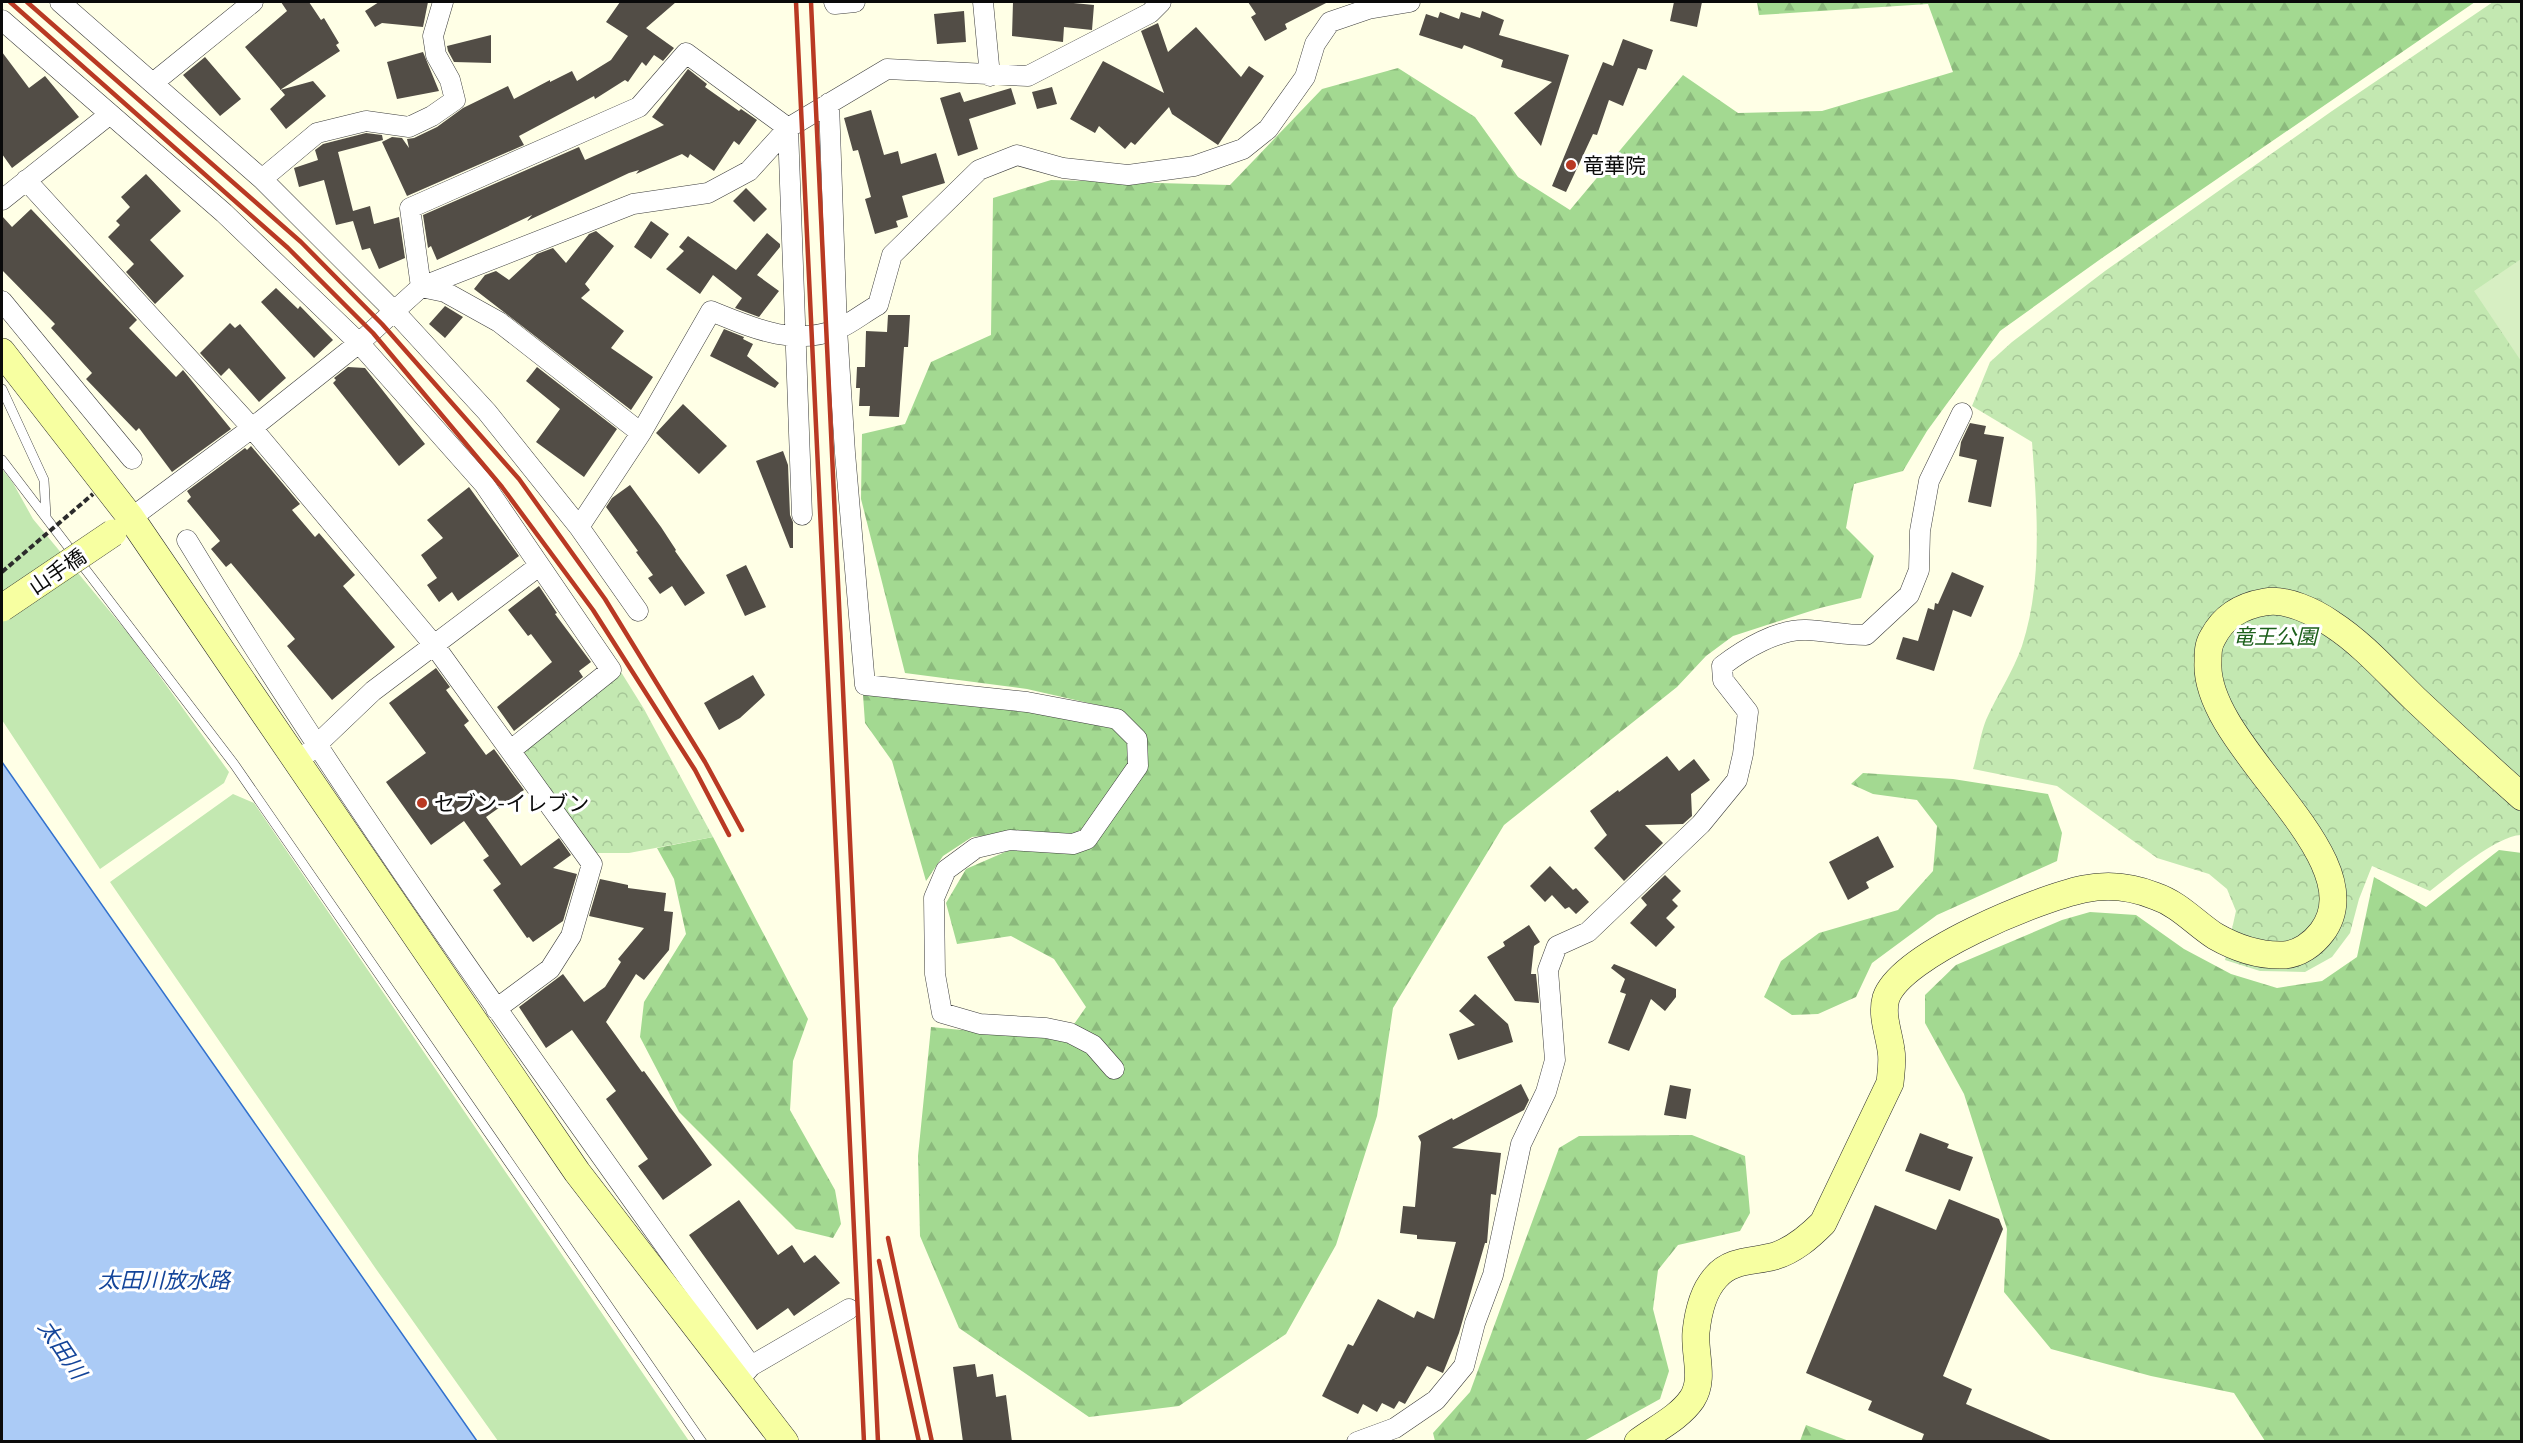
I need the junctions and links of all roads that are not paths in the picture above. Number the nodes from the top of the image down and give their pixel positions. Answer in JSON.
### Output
{"nodes":[{"id":1,"x":60,"y":2,"type":"edge"},
{"id":2,"x":253,"y":2,"type":"edge"},
{"id":3,"x":443,"y":2,"type":"edge"},
{"id":4,"x":834,"y":2,"type":"edge"},
{"id":5,"x":855,"y":2,"type":"edge"},
{"id":6,"x":983,"y":2,"type":"edge"},
{"id":7,"x":1161,"y":2,"type":"edge"},
{"id":8,"x":1410,"y":2,"type":"edge"},
{"id":9,"x":2,"y":20,"type":"edge"},
{"id":10,"x":990,"y":76,"type":"junction"},
{"id":11,"x":153,"y":83,"type":"junction"},
{"id":12,"x":829,"y":103,"type":"junction"},
{"id":13,"x":110,"y":114,"type":"junction"},
{"id":14,"x":788,"y":128,"type":"junction"},
{"id":15,"x":262,"y":179,"type":"junction"},
{"id":16,"x":26,"y":180,"type":"junction"},
{"id":17,"x":2,"y":200,"type":"edge"},
{"id":18,"x":421,"y":287,"type":"junction"},
{"id":19,"x":2,"y":302,"type":"edge"},
{"id":20,"x":395,"y":312,"type":"junction"},
{"id":21,"x":837,"y":329,"type":"junction"},
{"id":22,"x":795,"y":338,"type":"junction"},
{"id":23,"x":359,"y":343,"type":"junction"},
{"id":24,"x":5,"y":375,"type":"edge"},
{"id":25,"x":1962,"y":413,"type":"dead end"},
{"id":26,"x":252,"y":428,"type":"junction"},
{"id":27,"x":641,"y":433,"type":"junction"},
{"id":28,"x":132,"y":459,"type":"dead end"},
{"id":29,"x":2,"y":460,"type":"edge"},
{"id":30,"x":802,"y":515,"type":"dead end"},
{"id":31,"x":46,"y":517,"type":"junction"},
{"id":32,"x":122,"y":526,"type":"junction"},
{"id":33,"x":579,"y":527,"type":"junction"},
{"id":34,"x":186,"y":540,"type":"dead end"},
{"id":35,"x":539,"y":566,"type":"junction"},
{"id":36,"x":2,"y":608,"type":"edge"},
{"id":37,"x":638,"y":611,"type":"dead end"},
{"id":38,"x":434,"y":645,"type":"junction"},
{"id":39,"x":316,"y":744,"type":"junction"},
{"id":40,"x":511,"y":750,"type":"junction"},
{"id":41,"x":297,"y":764,"type":"junction"},
{"id":42,"x":2522,"y":797,"type":"edge"},
{"id":43,"x":496,"y":1009,"type":"junction"},
{"id":44,"x":1114,"y":1069,"type":"dead end"},
{"id":45,"x":849,"y":1309,"type":"dead end"},
{"id":46,"x":744,"y":1373,"type":"junction"},
{"id":47,"x":1367,"y":1440,"type":"edge"},
{"id":48,"x":702,"y":1442,"type":"edge"},
{"id":49,"x":785,"y":1442,"type":"edge"},
{"id":50,"x":1638,"y":1442,"type":"edge"}],
"edges":[{"from":1,"to":11,"type":"street"},
{"from":2,"to":11,"type":"street"},
{"from":3,"to":15,"type":"street"},
{"from":4,"to":5,"type":"street"},
{"from":6,"to":10,"type":"street"},
{"from":7,"to":10,"type":"street"},
{"from":8,"to":21,"type":"street"},
{"from":9,"to":13,"type":"street"},
{"from":10,"to":12,"type":"street"},
{"from":11,"to":15,"type":"street"},
{"from":12,"to":14,"type":"street"},
{"from":12,"to":21,"type":"street"},
{"from":13,"to":16,"type":"street"},
{"from":13,"to":23,"type":"street"},
{"from":14,"to":18,"type":"street"},
{"from":14,"to":18,"type":"street"},
{"from":14,"to":22,"type":"street"},
{"from":15,"to":20,"type":"street"},
{"from":16,"to":17,"type":"street"},
{"from":16,"to":26,"type":"street"},
{"from":18,"to":20,"type":"street"},
{"from":18,"to":27,"type":"street"},
{"from":19,"to":28,"type":"street"},
{"from":20,"to":23,"type":"street"},
{"from":20,"to":33,"type":"street"},
{"from":21,"to":22,"type":"street"},
{"from":21,"to":44,"type":"street"},
{"from":22,"to":27,"type":"street"},
{"from":22,"to":30,"type":"street"},
{"from":23,"to":26,"type":"street"},
{"from":23,"to":35,"type":"street"},
{"from":24,"to":31,"type":"lane"},
{"from":24,"to":32,"type":"street"},
{"from":25,"to":47,"type":"street"},
{"from":26,"to":32,"type":"street"},
{"from":26,"to":38,"type":"street"},
{"from":27,"to":33,"type":"street"},
{"from":29,"to":31,"type":"lane"},
{"from":31,"to":48,"type":"lane"},
{"from":32,"to":36,"type":"street","name":"山手橋","bridge":true},
{"from":32,"to":41,"type":"street"},
{"from":33,"to":37,"type":"street"},
{"from":34,"to":39,"type":"street"},
{"from":35,"to":38,"type":"street"},
{"from":35,"to":40,"type":"street"},
{"from":38,"to":39,"type":"street"},
{"from":38,"to":40,"type":"street"},
{"from":39,"to":41,"type":"street"},
{"from":39,"to":43,"type":"street"},
{"from":40,"to":43,"type":"street"},
{"from":41,"to":46,"type":"street"},
{"from":42,"to":50,"type":"street"},
{"from":43,"to":46,"type":"street"},
{"from":45,"to":46,"type":"street"},
{"from":46,"to":49,"type":"street"}]}
